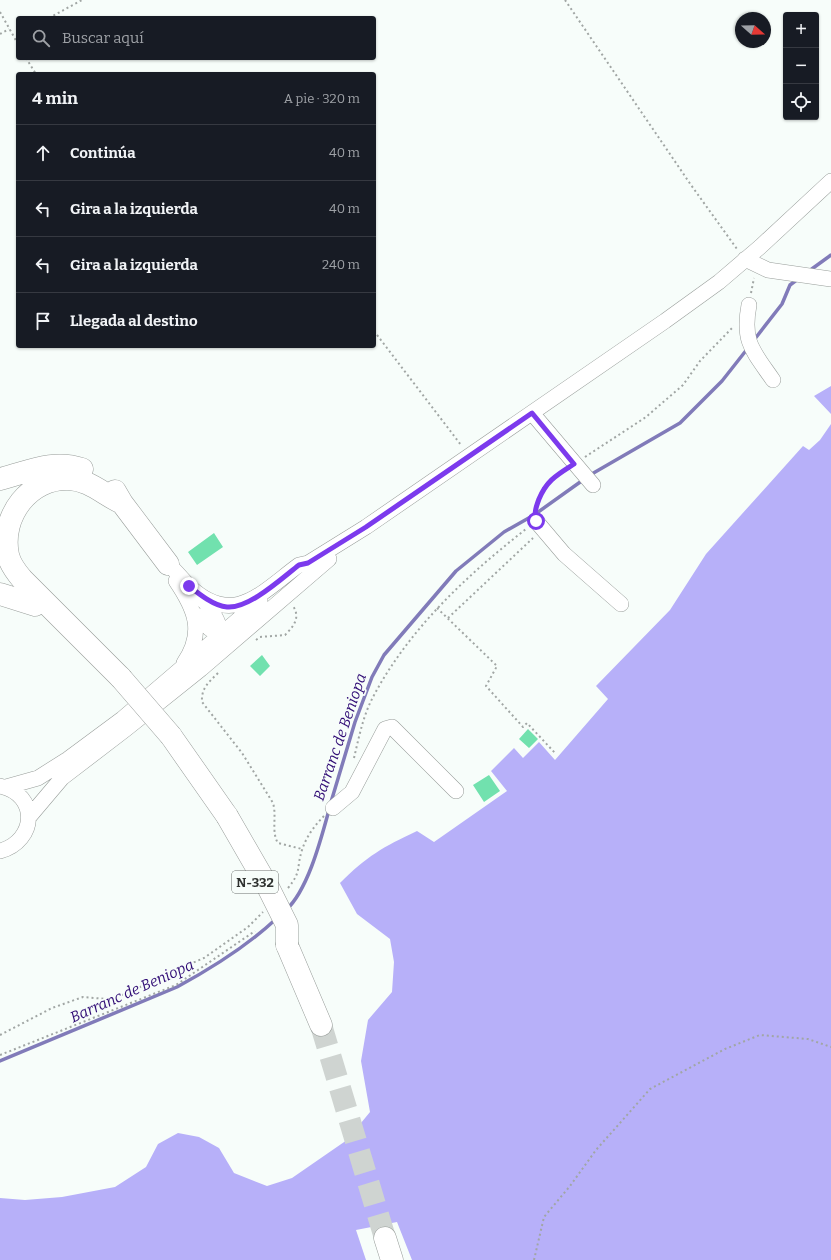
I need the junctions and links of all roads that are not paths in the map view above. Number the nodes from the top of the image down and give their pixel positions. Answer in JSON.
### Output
{"nodes":[{"id":1,"x":831,"y":181,"type":"edge"},
{"id":2,"x":751,"y":262,"type":"junction"},
{"id":3,"x":831,"y":279,"type":"edge"},
{"id":4,"x":749,"y":305,"type":"road end"},
{"id":5,"x":773,"y":380,"type":"dead end"},
{"id":6,"x":532,"y":413,"type":"junction"},
{"id":7,"x":0,"y":479,"type":"edge"},
{"id":8,"x":593,"y":485,"type":"dead end"},
{"id":9,"x":122,"y":503,"type":"junction"},
{"id":10,"x":539,"y":525,"type":"road end"},
{"id":11,"x":366,"y":527,"type":"junction"},
{"id":12,"x":0,"y":559,"type":"edge"},
{"id":13,"x":308,"y":563,"type":"junction"},
{"id":14,"x":168,"y":564,"type":"junction"},
{"id":15,"x":0,"y":577,"type":"edge"},
{"id":16,"x":22,"y":579,"type":"junction"},
{"id":17,"x":301,"y":581,"type":"junction"},
{"id":18,"x":198,"y":593,"type":"junction"},
{"id":19,"x":0,"y":594,"type":"edge"},
{"id":20,"x":621,"y":604,"type":"dead end"},
{"id":21,"x":35,"y":605,"type":"junction"},
{"id":22,"x":195,"y":614,"type":"junction"},
{"id":23,"x":221,"y":636,"type":"junction"},
{"id":24,"x":178,"y":671,"type":"junction"},
{"id":25,"x":118,"y":681,"type":"junction"},
{"id":26,"x":73,"y":769,"type":"junction"},
{"id":27,"x":3,"y":786,"type":"edge"},
{"id":28,"x":456,"y":791,"type":"dead end"},
{"id":29,"x":333,"y":808,"type":"road end"},
{"id":30,"x":29,"y":817,"type":"junction"},
{"id":31,"x":0,"y":851,"type":"edge"},
{"id":32,"x":321,"y":1025,"type":"tunnel mouth"},
{"id":33,"x":385,"y":1238,"type":"tunnel mouth"},
{"id":34,"x":392,"y":1260,"type":"edge"}],
"edges":[{"from":1,"to":2,"type":"street"},
{"from":2,"to":3,"type":"street"},
{"from":2,"to":6,"type":"street"},
{"from":4,"to":5,"type":"street"},
{"from":6,"to":8,"type":"street"},
{"from":6,"to":11,"type":"street"},
{"from":7,"to":9,"type":"highway"},
{"from":9,"to":14,"type":"highway"},
{"from":9,"to":16,"type":"highway"},
{"from":10,"to":20,"type":"street"},
{"from":11,"to":13,"type":"street"},
{"from":11,"to":17,"type":"street"},
{"from":12,"to":16,"type":"highway"},
{"from":13,"to":18,"type":"street"},
{"from":13,"to":23,"type":"street"},
{"from":14,"to":18,"type":"street"},
{"from":14,"to":22,"type":"street"},
{"from":15,"to":21,"type":"highway"},
{"from":16,"to":25,"type":"highway"},
{"from":17,"to":23,"type":"street"},
{"from":17,"to":26,"type":"street"},
{"from":18,"to":23,"type":"street"},
{"from":19,"to":21,"type":"highway"},
{"from":21,"to":25,"type":"highway"},
{"from":22,"to":23,"type":"street"},
{"from":22,"to":24,"type":"street"},
{"from":23,"to":24,"type":"street"},
{"from":23,"to":26,"type":"street"},
{"from":24,"to":27,"type":"street"},
{"from":25,"to":32,"type":"highway","bridge":true},
{"from":26,"to":30,"type":"street"},
{"from":27,"to":30,"type":"street"},
{"from":28,"to":29,"type":"street"},
{"from":30,"to":31,"type":"street"},
{"from":33,"to":34,"type":"highway"}]}
